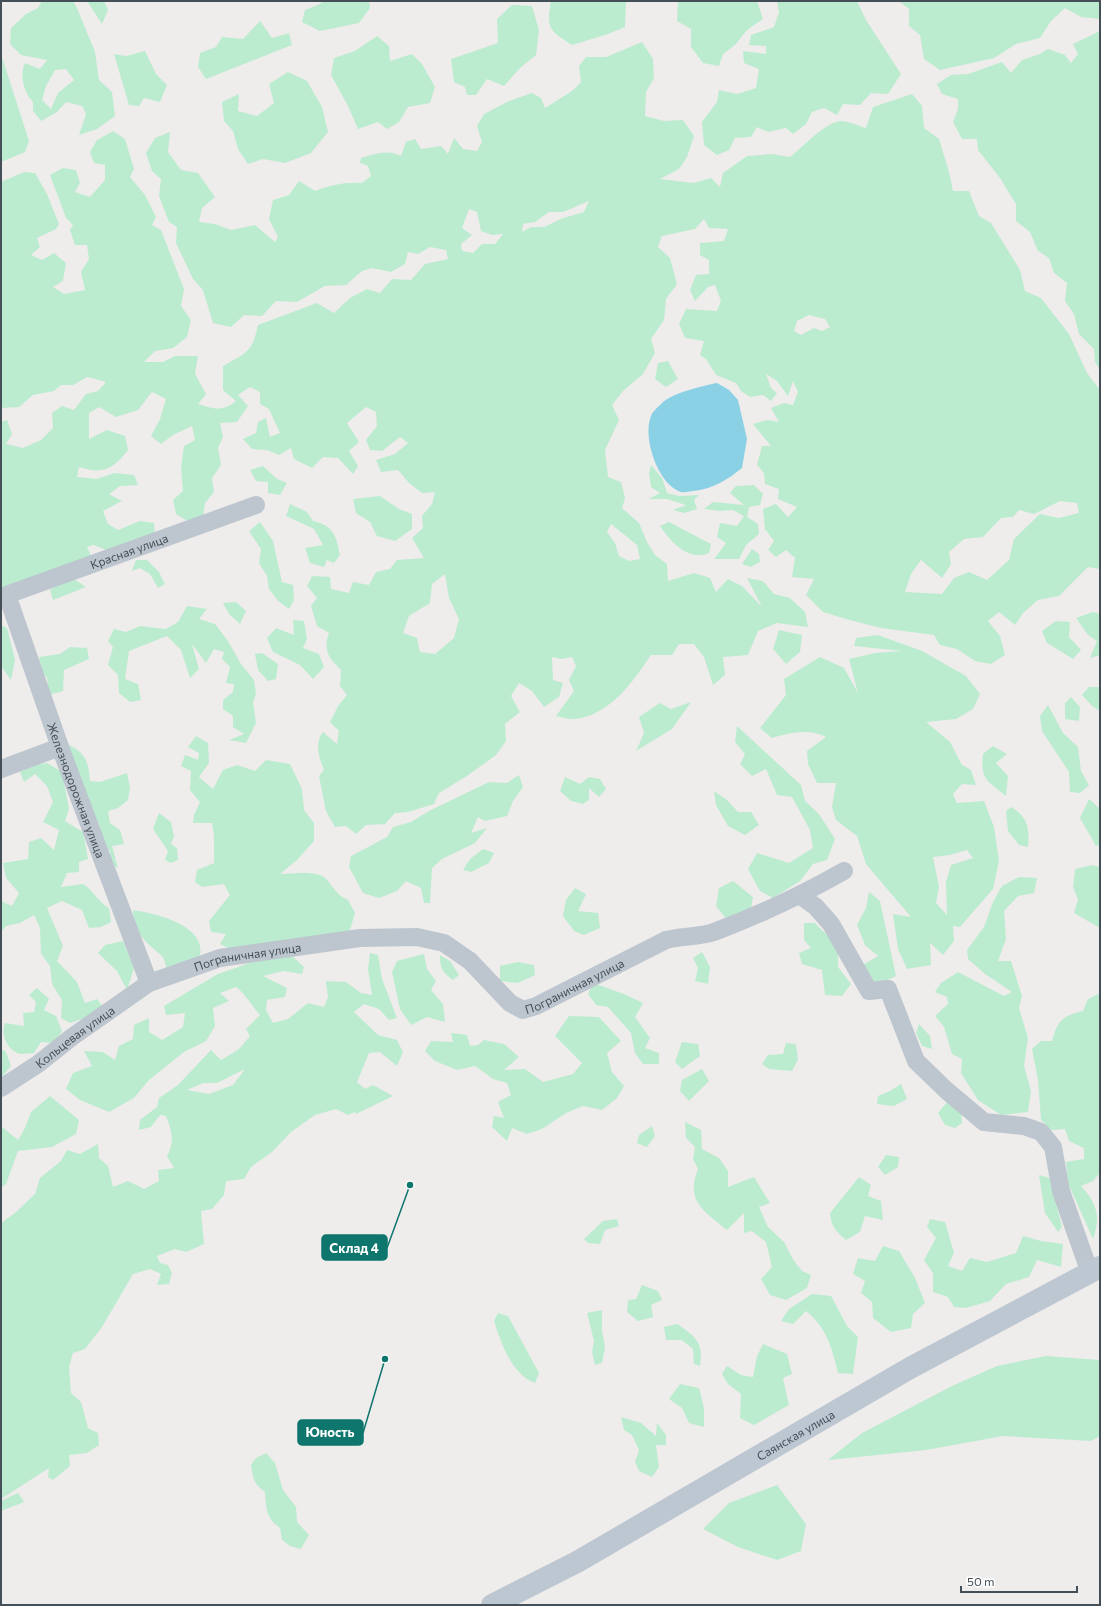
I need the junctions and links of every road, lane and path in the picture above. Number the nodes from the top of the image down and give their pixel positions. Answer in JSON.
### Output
{"nodes":[{"id":1,"x":256,"y":505,"type":"dead end"},
{"id":2,"x":4,"y":596,"type":"edge"},
{"id":3,"x":60,"y":747,"type":"junction"},
{"id":4,"x":1,"y":769,"type":"edge"},
{"id":5,"x":844,"y":871,"type":"dead end"},
{"id":6,"x":801,"y":896,"type":"junction"},
{"id":7,"x":149,"y":983,"type":"junction"},
{"id":8,"x":1,"y":1088,"type":"edge"},
{"id":9,"x":1095,"y":1270,"type":"edge"},
{"id":10,"x":492,"y":1605,"type":"edge"}],
"edges":[{"from":1,"to":2,"type":"street","name":"Красная улица"},
{"from":2,"to":3,"type":"street","name":"Железнодорожная улица"},
{"from":3,"to":4,"type":"street"},
{"from":3,"to":7,"type":"street","name":"Железнодорожная улица"},
{"from":5,"to":6,"type":"street","name":"Пограничная улица"},
{"from":6,"to":7,"type":"street","name":"Пограничная улица"},
{"from":6,"to":9,"type":"street"},
{"from":7,"to":8,"type":"street","name":"Кольцевая улица"},
{"from":9,"to":10,"type":"street","name":"Саянская улица"}]}
